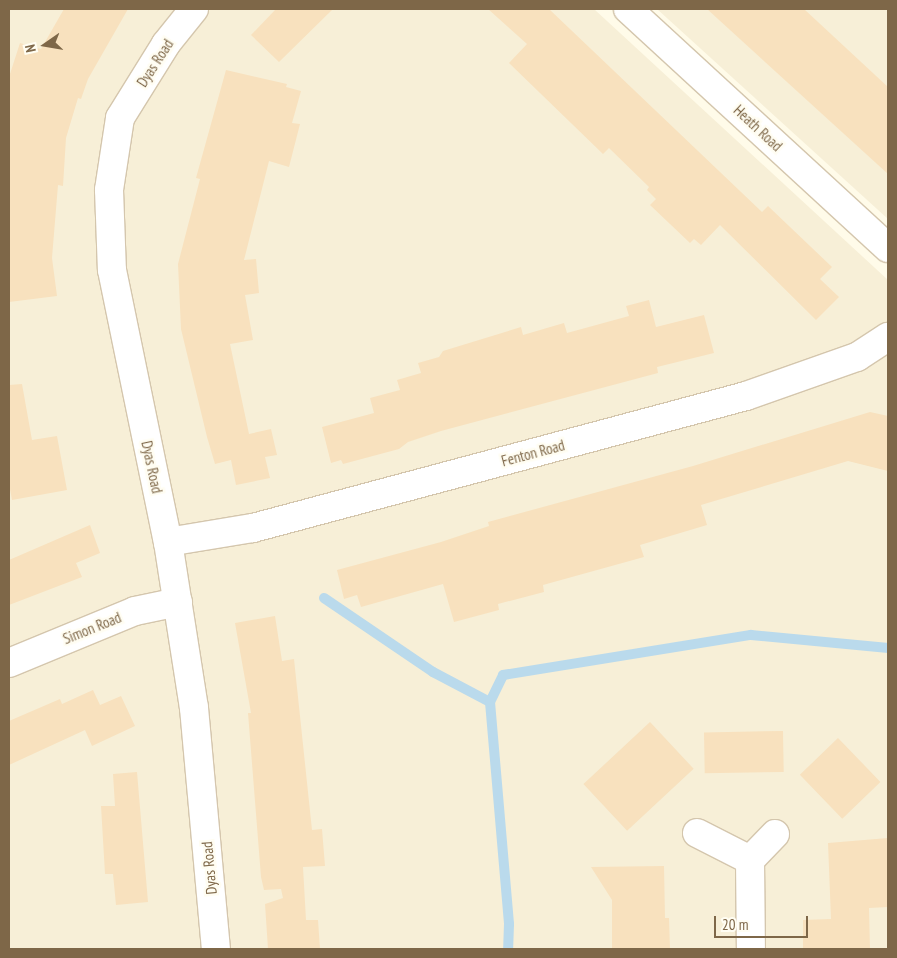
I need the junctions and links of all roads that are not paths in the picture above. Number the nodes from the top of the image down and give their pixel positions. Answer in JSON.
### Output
{"nodes":[{"id":1,"x":194,"y":9,"type":"edge"},
{"id":2,"x":628,"y":9,"type":"edge"},
{"id":3,"x":888,"y":248,"type":"edge"},
{"id":4,"x":888,"y":337,"type":"edge"},
{"id":5,"x":168,"y":542,"type":"junction"},
{"id":6,"x":178,"y":602,"type":"junction"},
{"id":7,"x":9,"y":663,"type":"edge"},
{"id":8,"x":697,"y":833,"type":"dead end"},
{"id":9,"x":775,"y":834,"type":"dead end"},
{"id":10,"x":750,"y":860,"type":"junction"},
{"id":11,"x":216,"y":949,"type":"edge"},
{"id":12,"x":751,"y":949,"type":"edge"}],
"edges":[{"from":1,"to":5,"type":"street","name":"Dyas Road"},
{"from":2,"to":3,"type":"street","name":"Heath Road"},
{"from":4,"to":5,"type":"street","name":"Fenton Road"},
{"from":5,"to":6,"type":"street","name":"Dyas Road"},
{"from":6,"to":7,"type":"street","name":"Simon Road"},
{"from":6,"to":11,"type":"street","name":"Dyas Road"},
{"from":8,"to":10,"type":"street"},
{"from":9,"to":10,"type":"street"},
{"from":10,"to":12,"type":"street"}]}
